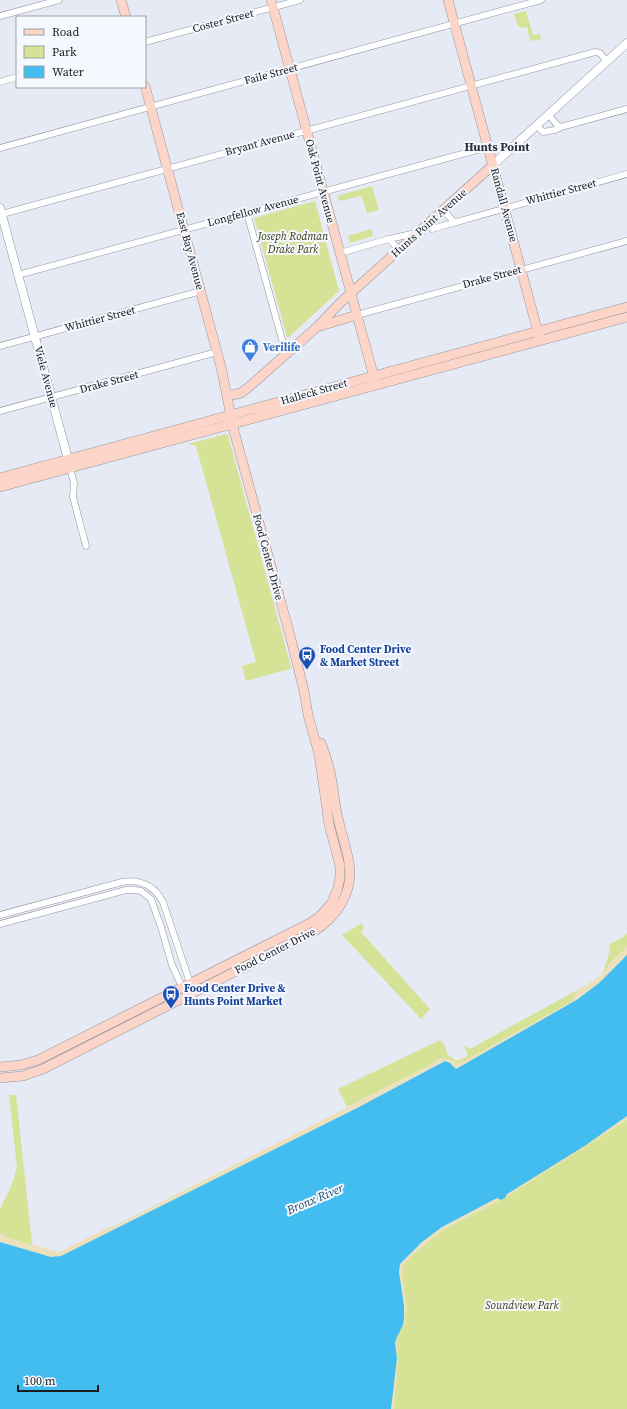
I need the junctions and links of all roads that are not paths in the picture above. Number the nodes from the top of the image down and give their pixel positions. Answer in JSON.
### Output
{"nodes":[{"id":1,"x":59,"y":0,"type":"edge"},
{"id":2,"x":121,"y":0,"type":"edge"},
{"id":3,"x":300,"y":0,"type":"edge"},
{"id":4,"x":448,"y":0,"type":"edge"},
{"id":5,"x":541,"y":0,"type":"edge"},
{"id":6,"x":272,"y":4,"type":"edge"},
{"id":7,"x":0,"y":16,"type":"edge"},
{"id":8,"x":126,"y":16,"type":"edge"},
{"id":9,"x":454,"y":24,"type":"junction"},
{"id":10,"x":146,"y":42,"type":"edge"},
{"id":11,"x":626,"y":44,"type":"edge"},
{"id":12,"x":607,"y":62,"type":"junction"},
{"id":13,"x":290,"y":69,"type":"junction"},
{"id":14,"x":16,"y":77,"type":"edge"},
{"id":15,"x":0,"y":82,"type":"edge"},
{"id":16,"x":471,"y":85,"type":"junction"},
{"id":17,"x":146,"y":88,"type":"edge"},
{"id":18,"x":151,"y":107,"type":"junction"},
{"id":19,"x":627,"y":109,"type":"edge"},
{"id":20,"x":549,"y":115,"type":"junction"},
{"id":21,"x":537,"y":126,"type":"junction"},
{"id":22,"x":561,"y":127,"type":"junction"},
{"id":23,"x":306,"y":130,"type":"junction"},
{"id":24,"x":488,"y":147,"type":"junction"},
{"id":25,"x":0,"y":148,"type":"edge"},
{"id":26,"x":493,"y":165,"type":"junction"},
{"id":27,"x":167,"y":168,"type":"junction"},
{"id":28,"x":627,"y":174,"type":"edge"},
{"id":29,"x":323,"y":191,"type":"junction"},
{"id":30,"x":505,"y":208,"type":"junction"},
{"id":31,"x":443,"y":210,"type":"junction"},
{"id":32,"x":1,"y":211,"type":"edge"},
{"id":33,"x":247,"y":213,"type":"junction"},
{"id":34,"x":454,"y":222,"type":"junction"},
{"id":35,"x":427,"y":224,"type":"junction"},
{"id":36,"x":184,"y":230,"type":"junction"},
{"id":37,"x":417,"y":233,"type":"junction"},
{"id":38,"x":389,"y":239,"type":"junction"},
{"id":39,"x":627,"y":240,"type":"edge"},
{"id":40,"x":399,"y":250,"type":"junction"},
{"id":41,"x":340,"y":253,"type":"junction"},
{"id":42,"x":521,"y":269,"type":"junction"},
{"id":43,"x":18,"y":276,"type":"junction"},
{"id":44,"x":201,"y":291,"type":"junction"},
{"id":45,"x":351,"y":292,"type":"junction"},
{"id":46,"x":627,"y":307,"type":"edge"},
{"id":47,"x":357,"y":315,"type":"junction"},
{"id":48,"x":627,"y":317,"type":"edge"},
{"id":49,"x":317,"y":327,"type":"junction"},
{"id":50,"x":538,"y":331,"type":"junction"},
{"id":51,"x":35,"y":336,"type":"junction"},
{"id":52,"x":541,"y":341,"type":"junction"},
{"id":53,"x":0,"y":346,"type":"edge"},
{"id":54,"x":217,"y":352,"type":"junction"},
{"id":55,"x":286,"y":354,"type":"junction"},
{"id":56,"x":375,"y":380,"type":"junction"},
{"id":57,"x":227,"y":396,"type":"junction"},
{"id":58,"x":52,"y":397,"type":"junction"},
{"id":59,"x":0,"y":411,"type":"edge"},
{"id":60,"x":231,"y":420,"type":"junction"},
{"id":61,"x":69,"y":464,"type":"junction"},
{"id":62,"x":0,"y":478,"type":"edge"},
{"id":63,"x":0,"y":487,"type":"edge"},
{"id":64,"x":86,"y":546,"type":"dead end"},
{"id":65,"x":304,"y":691,"type":"junction"},
{"id":66,"x":0,"y":915,"type":"edge"},
{"id":67,"x":0,"y":924,"type":"edge"},
{"id":68,"x":283,"y":936,"type":"junction"},
{"id":69,"x":234,"y":972,"type":"junction"},
{"id":70,"x":186,"y":985,"type":"junction"},
{"id":71,"x":192,"y":994,"type":"junction"},
{"id":72,"x":0,"y":1067,"type":"edge"},
{"id":73,"x":0,"y":1078,"type":"edge"}],
"edges":[{"from":1,"to":7,"type":"street"},
{"from":2,"to":8,"type":"main road"},
{"from":3,"to":6,"type":"street","name":"Coster Street"},
{"from":4,"to":9,"type":"main road","name":"Randall Avenue"},
{"from":5,"to":9,"type":"street","name":"Faile Street"},
{"from":6,"to":10,"type":"street","name":"Coster Street"},
{"from":6,"to":13,"type":"main road","name":"Oak Point Avenue"},
{"from":9,"to":13,"type":"street","name":"Faile Street"},
{"from":9,"to":16,"type":"main road","name":"Randall Avenue"},
{"from":11,"to":12,"type":"street","name":"Hunts Point Avenue"},
{"from":12,"to":16,"type":"street","name":"Bryant Avenue"},
{"from":12,"to":20,"type":"street","name":"Hunts Point Avenue"},
{"from":13,"to":18,"type":"street","name":"Faile Street"},
{"from":13,"to":23,"type":"main road","name":"Oak Point Avenue"},
{"from":14,"to":15,"type":"street"},
{"from":16,"to":23,"type":"street","name":"Bryant Avenue"},
{"from":16,"to":24,"type":"main road","name":"Randall Avenue"},
{"from":17,"to":18,"type":"main road","name":"East Bay Avenue"},
{"from":18,"to":25,"type":"street","name":"Faile Street"},
{"from":18,"to":27,"type":"main road","name":"East Bay Avenue"},
{"from":19,"to":22,"type":"street"},
{"from":20,"to":21,"type":"street","name":"Hunts Point Avenue"},
{"from":20,"to":22,"type":"street"},
{"from":21,"to":22,"type":"street"},
{"from":21,"to":26,"type":"street","name":"Hunts Point Avenue"},
{"from":23,"to":27,"type":"street","name":"Bryant Avenue"},
{"from":23,"to":29,"type":"main road","name":"Oak Point Avenue"},
{"from":24,"to":26,"type":"main road","name":"Randall Avenue"},
{"from":24,"to":29,"type":"street","name":"Longfellow Avenue"},
{"from":26,"to":30,"type":"main road","name":"Randall Avenue"},
{"from":26,"to":31,"type":"main road","name":"Hunts Point Avenue"},
{"from":27,"to":32,"type":"street","name":"Bryant Avenue"},
{"from":27,"to":36,"type":"main road","name":"East Bay Avenue"},
{"from":28,"to":30,"type":"street","name":"Whittier Street"},
{"from":29,"to":33,"type":"street","name":"Longfellow Avenue"},
{"from":29,"to":41,"type":"main road","name":"Oak Point Avenue"},
{"from":30,"to":34,"type":"street","name":"Whittier Street"},
{"from":30,"to":42,"type":"main road","name":"Randall Avenue"},
{"from":31,"to":34,"type":"street"},
{"from":31,"to":35,"type":"main road","name":"Hunts Point Avenue"},
{"from":32,"to":43,"type":"street","name":"Viele Avenue"},
{"from":33,"to":36,"type":"street","name":"Longfellow Avenue"},
{"from":33,"to":55,"type":"street"},
{"from":34,"to":35,"type":"street","name":"Whittier Street"},
{"from":35,"to":37,"type":"main road","name":"Hunts Point Avenue"},
{"from":36,"to":43,"type":"street","name":"Longfellow Avenue"},
{"from":36,"to":44,"type":"main road","name":"East Bay Avenue"},
{"from":37,"to":38,"type":"street"},
{"from":37,"to":40,"type":"main road","name":"Hunts Point Avenue"},
{"from":38,"to":40,"type":"street"},
{"from":38,"to":41,"type":"street"},
{"from":39,"to":42,"type":"street","name":"Drake Street"},
{"from":40,"to":45,"type":"main road","name":"Hunts Point Avenue"},
{"from":41,"to":45,"type":"main road","name":"Oak Point Avenue"},
{"from":42,"to":47,"type":"street","name":"Drake Street"},
{"from":42,"to":50,"type":"main road","name":"Randall Avenue"},
{"from":43,"to":51,"type":"street","name":"Viele Avenue"},
{"from":44,"to":51,"type":"street","name":"Whittier Street"},
{"from":44,"to":54,"type":"main road","name":"East Bay Avenue"},
{"from":45,"to":47,"type":"main road","name":"Oak Point Avenue"},
{"from":45,"to":49,"type":"main road","name":"Hunts Point Avenue"},
{"from":46,"to":50,"type":"main road","name":"Halleck Street"},
{"from":47,"to":49,"type":"main road"},
{"from":47,"to":56,"type":"main road","name":"Oak Point Avenue"},
{"from":48,"to":52,"type":"main road","name":"Halleck Street"},
{"from":49,"to":55,"type":"main road","name":"Hunts Point Avenue"},
{"from":50,"to":52,"type":"main road","name":"Randall Avenue"},
{"from":50,"to":56,"type":"main road","name":"Halleck Street"},
{"from":51,"to":53,"type":"street","name":"Whittier Street"},
{"from":51,"to":58,"type":"street","name":"Viele Avenue"},
{"from":52,"to":56,"type":"main road","name":"Halleck Street"},
{"from":54,"to":57,"type":"main road","name":"East Bay Avenue"},
{"from":54,"to":58,"type":"street","name":"Drake Street"},
{"from":55,"to":57,"type":"main road","name":"Hunts Point Avenue"},
{"from":56,"to":60,"type":"main road","name":"Halleck Street"},
{"from":57,"to":60,"type":"main road","name":"East Bay Avenue"},
{"from":58,"to":59,"type":"street","name":"Drake Street"},
{"from":58,"to":61,"type":"street","name":"Viele Avenue"},
{"from":60,"to":61,"type":"main road","name":"Halleck Street"},
{"from":60,"to":65,"type":"main road","name":"Food Center Drive"},
{"from":61,"to":62,"type":"main road","name":"Halleck Street"},
{"from":61,"to":63,"type":"main road","name":"Halleck Street"},
{"from":61,"to":64,"type":"street","name":"Viele Avenue"},
{"from":65,"to":68,"type":"main road","name":"Food Center Drive"},
{"from":65,"to":69,"type":"main road","name":"Food Center Drive"},
{"from":66,"to":70,"type":"street"},
{"from":67,"to":70,"type":"street"},
{"from":68,"to":69,"type":"main road"},
{"from":68,"to":70,"type":"main road","name":"Food Center Drive"},
{"from":69,"to":71,"type":"main road","name":"Food Center Drive"},
{"from":70,"to":71,"type":"street"},
{"from":70,"to":72,"type":"main road","name":"Food Center Drive"},
{"from":71,"to":73,"type":"main road","name":"Food Center Drive"}]}
